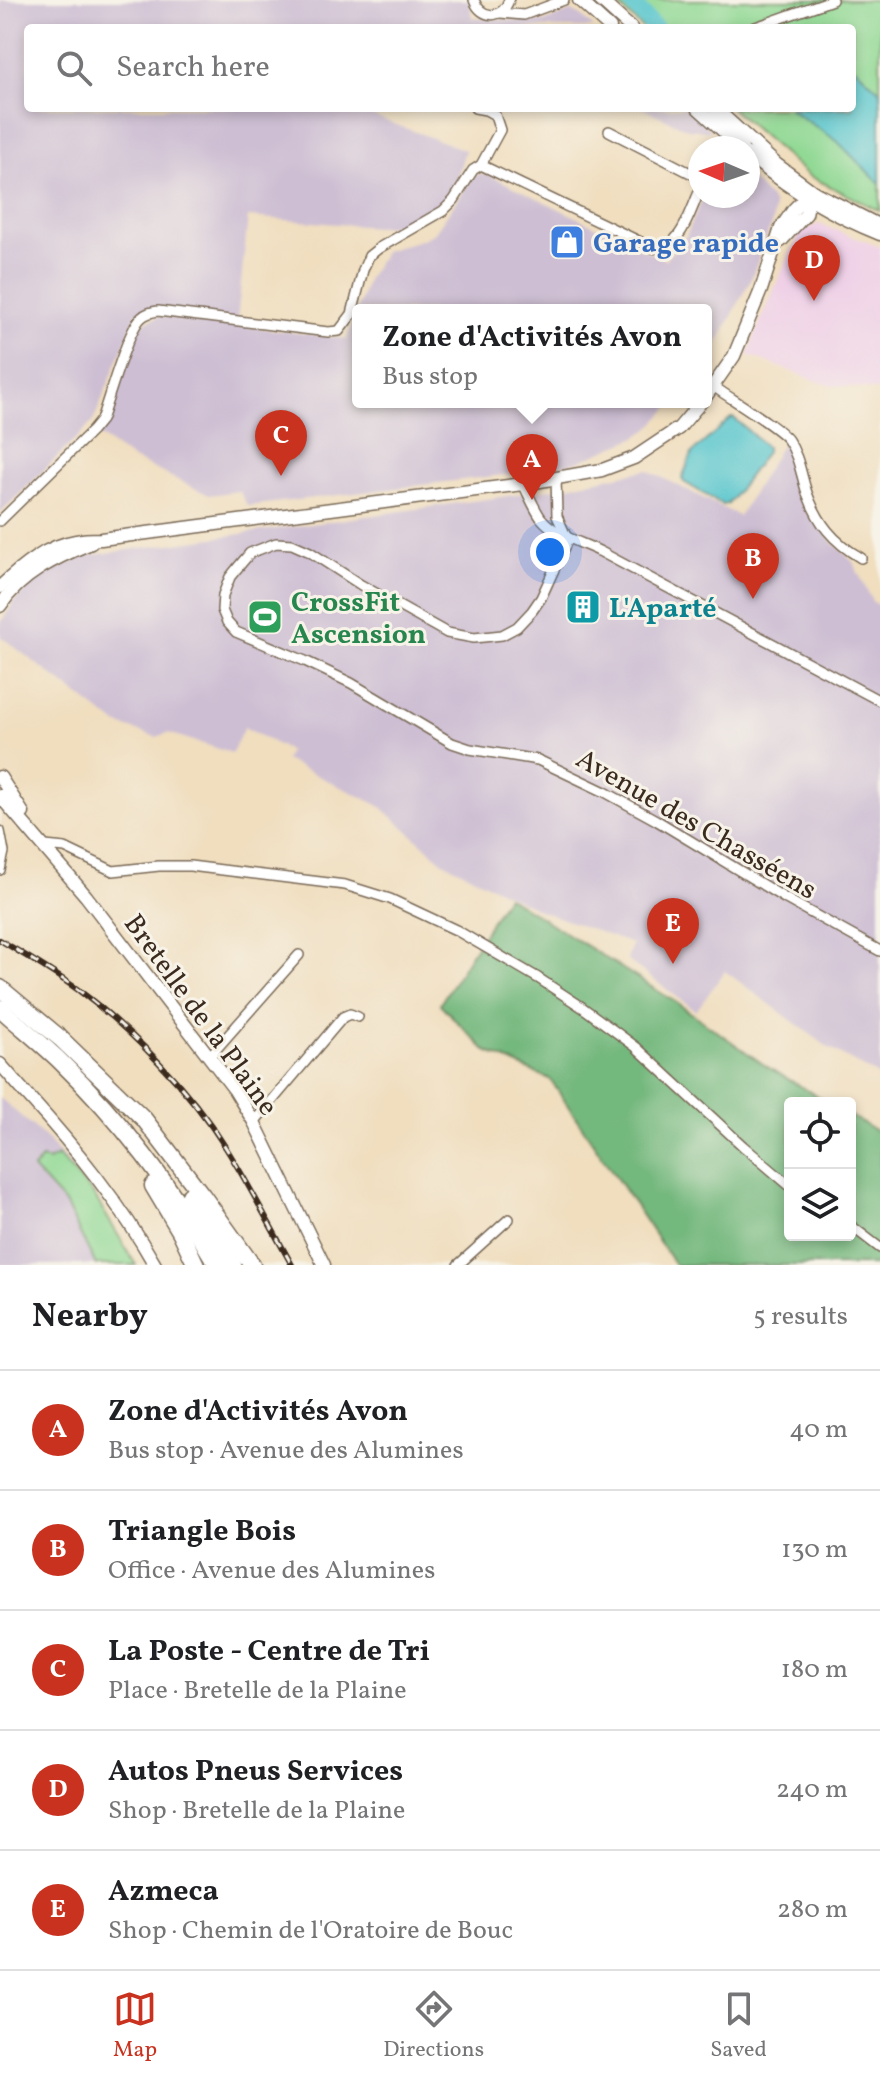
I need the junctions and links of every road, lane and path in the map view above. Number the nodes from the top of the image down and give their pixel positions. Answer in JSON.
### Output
{"nodes":[{"id":1,"x":474,"y":0,"type":"edge"},
{"id":2,"x":509,"y":0,"type":"edge"},
{"id":3,"x":564,"y":0,"type":"edge"},
{"id":4,"x":579,"y":0,"type":"edge"},
{"id":5,"x":600,"y":0,"type":"edge"},
{"id":6,"x":832,"y":0,"type":"edge"},
{"id":7,"x":500,"y":13,"type":"junction"},
{"id":8,"x":606,"y":24,"type":"edge"},
{"id":9,"x":627,"y":24,"type":"edge"},
{"id":10,"x":764,"y":24,"type":"edge"},
{"id":11,"x":490,"y":112,"type":"edge"},
{"id":12,"x":704,"y":112,"type":"edge"},
{"id":13,"x":718,"y":112,"type":"edge"},
{"id":14,"x":609,"y":131,"type":"dead end"},
{"id":15,"x":730,"y":131,"type":"junction"},
{"id":16,"x":727,"y":136,"type":"edge"},
{"id":17,"x":734,"y":136,"type":"edge"},
{"id":18,"x":760,"y":162,"type":"edge"},
{"id":19,"x":481,"y":165,"type":"junction"},
{"id":20,"x":688,"y":172,"type":"edge"},
{"id":21,"x":812,"y":196,"type":"junction"},
{"id":22,"x":691,"y":208,"type":"edge"},
{"id":23,"x":880,"y":226,"type":"edge"},
{"id":24,"x":880,"y":234,"type":"edge"},
{"id":25,"x":354,"y":304,"type":"edge"},
{"id":26,"x":352,"y":314,"type":"edge"},
{"id":27,"x":712,"y":387,"type":"edge"},
{"id":28,"x":712,"y":393,"type":"edge"},
{"id":29,"x":696,"y":408,"type":"edge"},
{"id":30,"x":556,"y":478,"type":"junction"},
{"id":31,"x":523,"y":484,"type":"junction"},
{"id":32,"x":0,"y":521,"type":"edge"},
{"id":33,"x":101,"y":539,"type":"junction"},
{"id":34,"x":568,"y":539,"type":"junction"},
{"id":35,"x":861,"y":558,"type":"dead end"},
{"id":36,"x":0,"y":587,"type":"edge"},
{"id":37,"x":0,"y":606,"type":"edge"},
{"id":38,"x":880,"y":701,"type":"edge"},
{"id":39,"x":0,"y":777,"type":"edge"},
{"id":40,"x":0,"y":796,"type":"edge"},
{"id":41,"x":0,"y":831,"type":"edge"},
{"id":42,"x":45,"y":846,"type":"junction"},
{"id":43,"x":0,"y":870,"type":"edge"},
{"id":44,"x":880,"y":951,"type":"edge"},
{"id":45,"x":299,"y":955,"type":"dead end"},
{"id":46,"x":0,"y":988,"type":"edge"},
{"id":47,"x":0,"y":1008,"type":"edge"},
{"id":48,"x":358,"y":1017,"type":"dead end"},
{"id":49,"x":210,"y":1056,"type":"junction"},
{"id":50,"x":0,"y":1064,"type":"edge"},
{"id":51,"x":98,"y":1074,"type":"junction"},
{"id":52,"x":0,"y":1075,"type":"edge"},
{"id":53,"x":28,"y":1097,"type":"junction"},
{"id":54,"x":94,"y":1098,"type":"junction"},
{"id":55,"x":254,"y":1122,"type":"junction"},
{"id":56,"x":784,"y":1181,"type":"edge"},
{"id":57,"x":509,"y":1219,"type":"dead end"},
{"id":58,"x":856,"y":1230,"type":"edge"},
{"id":59,"x":880,"y":1248,"type":"edge"},
{"id":60,"x":155,"y":1265,"type":"edge"},
{"id":61,"x":196,"y":1265,"type":"edge"},
{"id":62,"x":217,"y":1265,"type":"edge"},
{"id":63,"x":233,"y":1265,"type":"edge"},
{"id":64,"x":252,"y":1265,"type":"edge"},
{"id":65,"x":324,"y":1265,"type":"edge"},
{"id":66,"x":458,"y":1265,"type":"edge"}],
"edges":[{"from":1,"to":7,"type":"street"},
{"from":2,"to":7,"type":"street"},
{"from":3,"to":7,"type":"street"},
{"from":4,"to":8,"type":"main road"},
{"from":5,"to":9,"type":"main road"},
{"from":6,"to":10,"type":"street"},
{"from":11,"to":19,"type":"street"},
{"from":12,"to":15,"type":"main road"},
{"from":13,"to":15,"type":"main road"},
{"from":14,"to":20,"type":"street"},
{"from":15,"to":16,"type":"street"},
{"from":15,"to":17,"type":"main road"},
{"from":15,"to":21,"type":"main road"},
{"from":18,"to":21,"type":"main road"},
{"from":19,"to":22,"type":"street"},
{"from":19,"to":25,"type":"street"},
{"from":21,"to":23,"type":"main road"},
{"from":21,"to":24,"type":"main road"},
{"from":21,"to":27,"type":"main road"},
{"from":26,"to":32,"type":"street"},
{"from":28,"to":35,"type":"street"},
{"from":29,"to":30,"type":"main road"},
{"from":30,"to":31,"type":"main road"},
{"from":30,"to":34,"type":"street"},
{"from":31,"to":33,"type":"main road"},
{"from":31,"to":34,"type":"street"},
{"from":33,"to":36,"type":"main road"},
{"from":33,"to":37,"type":"main road"},
{"from":34,"to":38,"type":"street"},
{"from":34,"to":44,"type":"street","name":"Avenue des Chasséens"},
{"from":39,"to":42,"type":"main road","name":"Bretelle de la Plaine"},
{"from":40,"to":42,"type":"main road","name":"Bretelle de la Plaine"},
{"from":41,"to":43,"type":"street"},
{"from":42,"to":49,"type":"main road","name":"Bretelle de la Plaine"},
{"from":42,"to":56,"type":"street"},
{"from":45,"to":49,"type":"street"},
{"from":46,"to":51,"type":"highway"},
{"from":47,"to":54,"type":"highway"},
{"from":48,"to":55,"type":"street"},
{"from":49,"to":55,"type":"main road","name":"Bretelle de la Plaine"},
{"from":50,"to":53,"type":"main road"},
{"from":51,"to":63,"type":"highway"},
{"from":51,"to":64,"type":"highway"},
{"from":52,"to":53,"type":"main road"},
{"from":53,"to":60,"type":"main road"},
{"from":54,"to":61,"type":"highway"},
{"from":54,"to":62,"type":"highway"},
{"from":55,"to":65,"type":"main road","name":"Bretelle de la Plaine"},
{"from":57,"to":66,"type":"street"},
{"from":58,"to":59,"type":"street"}]}
